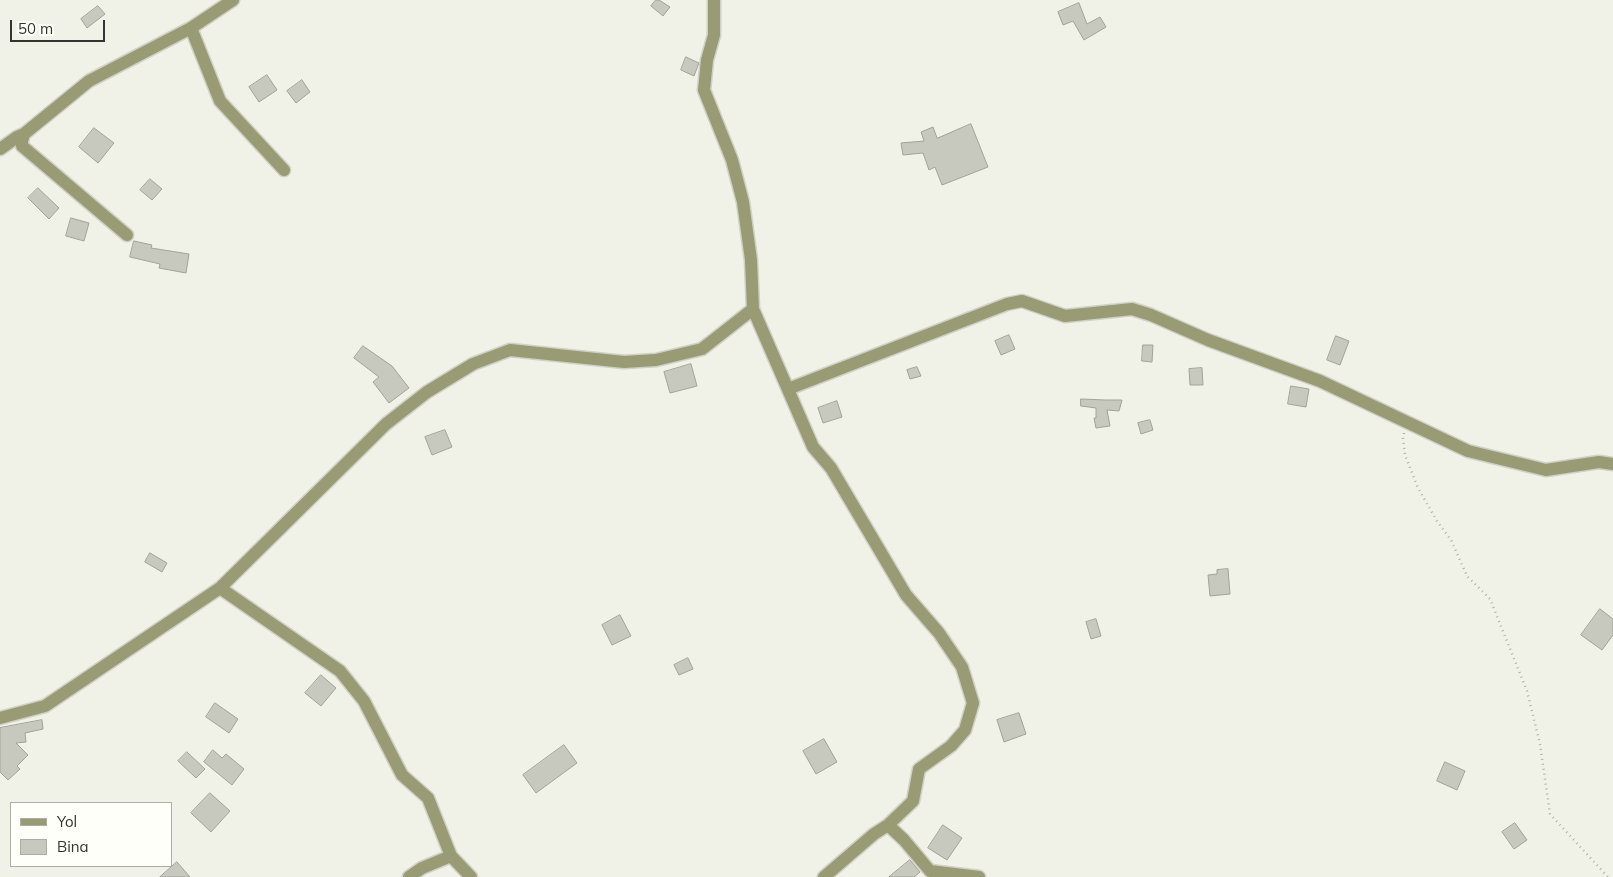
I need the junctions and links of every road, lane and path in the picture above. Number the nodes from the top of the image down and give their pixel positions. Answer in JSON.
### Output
{"nodes":[{"id":1,"x":233,"y":0,"type":"edge"},
{"id":2,"x":714,"y":0,"type":"edge"},
{"id":3,"x":190,"y":28,"type":"junction"},
{"id":4,"x":24,"y":134,"type":"junction"},
{"id":5,"x":0,"y":149,"type":"edge"},
{"id":6,"x":284,"y":170,"type":"dead end"},
{"id":7,"x":127,"y":234,"type":"dead end"},
{"id":8,"x":753,"y":309,"type":"junction"},
{"id":9,"x":788,"y":389,"type":"junction"},
{"id":10,"x":1407,"y":422,"type":"junction"},
{"id":11,"x":1613,"y":464,"type":"edge"},
{"id":12,"x":220,"y":588,"type":"junction"},
{"id":13,"x":0,"y":718,"type":"edge"},
{"id":14,"x":888,"y":825,"type":"junction"},
{"id":15,"x":451,"y":856,"type":"junction"},
{"id":16,"x":409,"y":877,"type":"edge"},
{"id":17,"x":471,"y":877,"type":"edge"},
{"id":18,"x":824,"y":877,"type":"edge"},
{"id":19,"x":979,"y":877,"type":"edge"},
{"id":20,"x":1608,"y":877,"type":"edge"}],
"edges":[{"from":1,"to":3,"type":"street"},
{"from":2,"to":8,"type":"street"},
{"from":3,"to":4,"type":"street"},
{"from":3,"to":6,"type":"street"},
{"from":4,"to":5,"type":"street"},
{"from":4,"to":7,"type":"street"},
{"from":8,"to":9,"type":"street"},
{"from":8,"to":12,"type":"street"},
{"from":9,"to":10,"type":"street"},
{"from":9,"to":14,"type":"street"},
{"from":10,"to":11,"type":"street"},
{"from":10,"to":20,"type":"path"},
{"from":12,"to":13,"type":"street"},
{"from":12,"to":15,"type":"street"},
{"from":14,"to":18,"type":"street"},
{"from":14,"to":19,"type":"street"},
{"from":15,"to":16,"type":"street"},
{"from":15,"to":17,"type":"street"}]}
